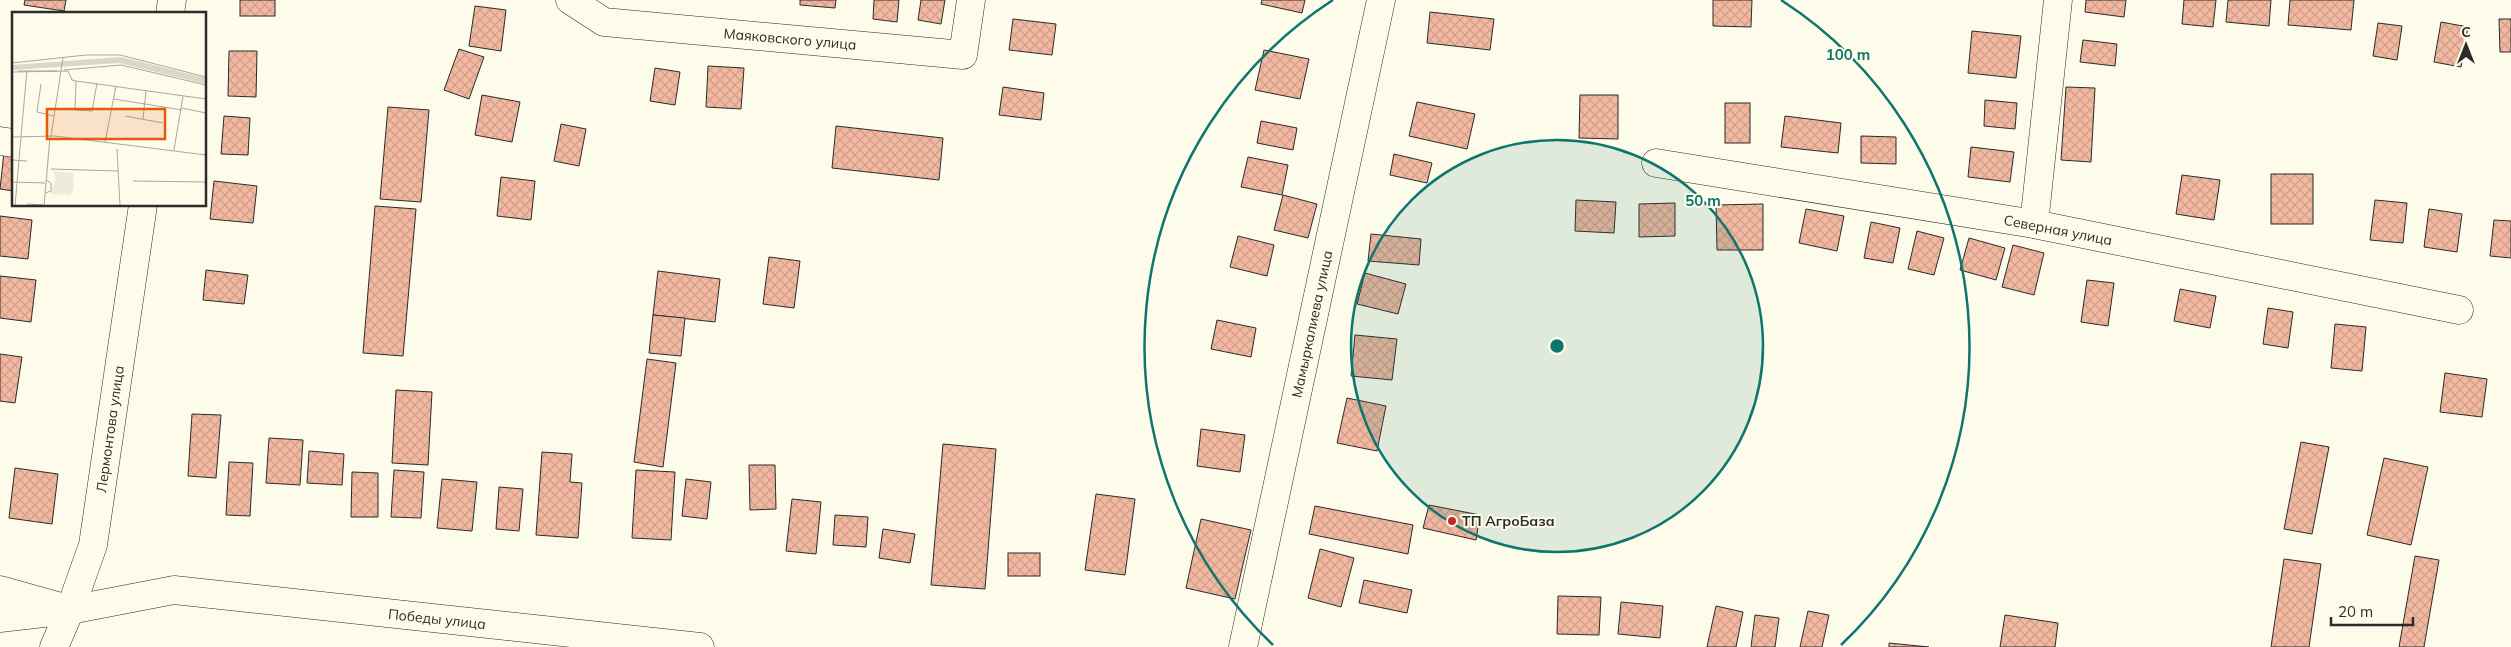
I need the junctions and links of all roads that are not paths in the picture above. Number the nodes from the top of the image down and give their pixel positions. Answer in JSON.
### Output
{"nodes":[{"id":1,"x":570,"y":0,"type":"edge"},
{"id":2,"x":971,"y":0,"type":"edge"},
{"id":3,"x":1381,"y":0,"type":"edge"},
{"id":4,"x":2058,"y":0,"type":"edge"},
{"id":5,"x":1656,"y":164,"type":"dead end"},
{"id":6,"x":143,"y":206,"type":"edge"},
{"id":7,"x":2034,"y":224,"type":"junction"},
{"id":8,"x":2459,"y":310,"type":"dead end"},
{"id":9,"x":0,"y":590,"type":"edge"},
{"id":10,"x":70,"y":610,"type":"junction"},
{"id":11,"x":0,"y":618,"type":"edge"},
{"id":12,"x":54,"y":647,"type":"edge"},
{"id":13,"x":700,"y":647,"type":"edge"},
{"id":14,"x":1243,"y":647,"type":"edge"}],
"edges":[{"from":1,"to":2,"type":"street","name":"Маяковского улица"},
{"from":3,"to":14,"type":"street","name":"Мамыркалиева улица"},
{"from":4,"to":7,"type":"street"},
{"from":5,"to":7,"type":"street","name":"Северная улица"},
{"from":6,"to":10,"type":"street","name":"Лермонтова улица"},
{"from":7,"to":8,"type":"street","name":"Северная улица"},
{"from":9,"to":10,"type":"street"},
{"from":10,"to":11,"type":"street","name":"Победы улица"},
{"from":10,"to":12,"type":"street","name":"Лермонтова улица"},
{"from":10,"to":13,"type":"street","name":"Победы улица"}]}
